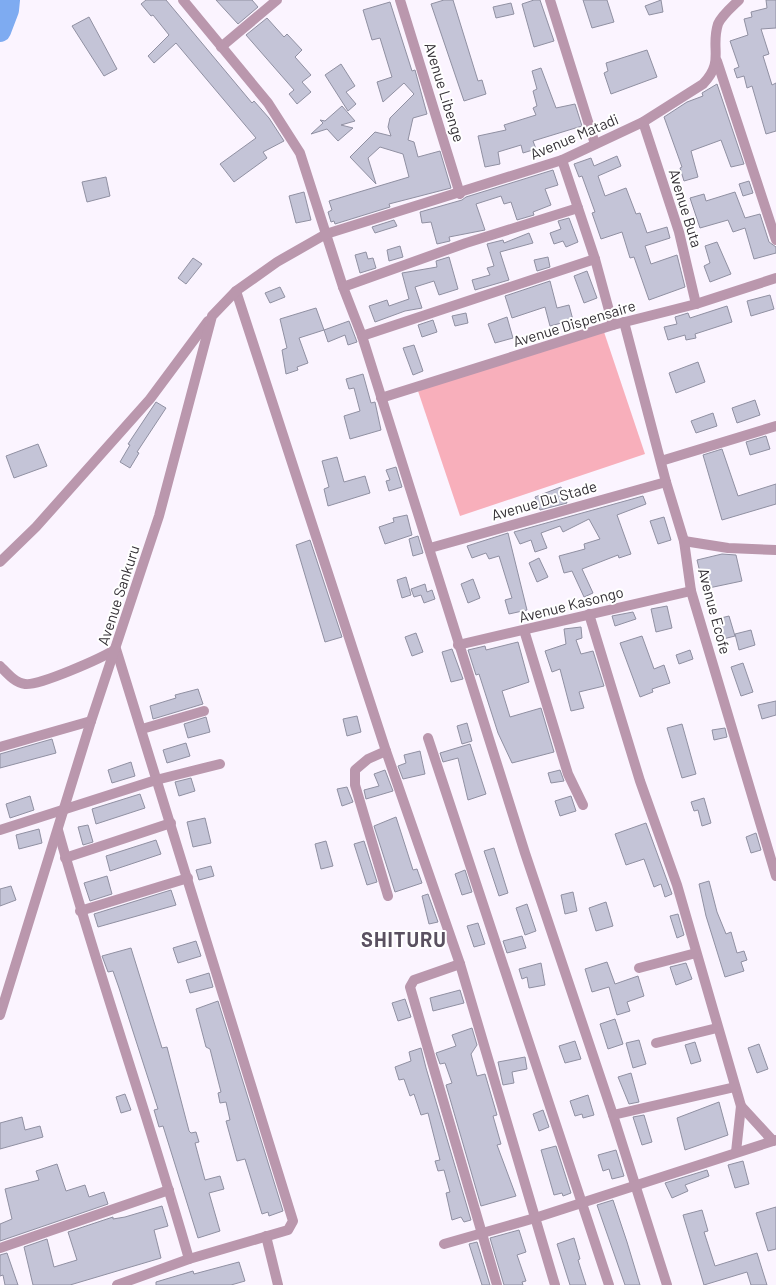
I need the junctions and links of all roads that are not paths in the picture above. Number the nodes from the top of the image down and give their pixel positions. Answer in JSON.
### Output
{"nodes":[{"id":1,"x":182,"y":0,"type":"edge"},
{"id":2,"x":278,"y":0,"type":"edge"},
{"id":3,"x":400,"y":0,"type":"edge"},
{"id":4,"x":550,"y":0,"type":"edge"},
{"id":5,"x":739,"y":0,"type":"edge"},
{"id":6,"x":221,"y":47,"type":"junction"},
{"id":7,"x":717,"y":61,"type":"junction"},
{"id":8,"x":642,"y":122,"type":"junction"},
{"id":9,"x":595,"y":144,"type":"junction"},
{"id":10,"x":562,"y":160,"type":"junction"},
{"id":11,"x":460,"y":194,"type":"junction"},
{"id":12,"x":578,"y":208,"type":"junction"},
{"id":13,"x":326,"y":234,"type":"junction"},
{"id":14,"x":776,"y":240,"type":"edge"},
{"id":15,"x":595,"y":259,"type":"junction"},
{"id":16,"x":776,"y":278,"type":"edge"},
{"id":17,"x":343,"y":287,"type":"junction"},
{"id":18,"x":236,"y":291,"type":"junction"},
{"id":19,"x":696,"y":304,"type":"junction"},
{"id":20,"x":212,"y":316,"type":"junction"},
{"id":21,"x":624,"y":322,"type":"junction"},
{"id":22,"x":613,"y":325,"type":"junction"},
{"id":23,"x":362,"y":336,"type":"junction"},
{"id":24,"x":381,"y":398,"type":"junction"},
{"id":25,"x":776,"y":426,"type":"edge"},
{"id":26,"x":661,"y":461,"type":"junction"},
{"id":27,"x":666,"y":482,"type":"junction"},
{"id":28,"x":684,"y":541,"type":"junction"},
{"id":29,"x":430,"y":548,"type":"junction"},
{"id":30,"x":776,"y":550,"type":"edge"},
{"id":31,"x":0,"y":562,"type":"edge"},
{"id":32,"x":691,"y":591,"type":"junction"},
{"id":33,"x":589,"y":614,"type":"junction"},
{"id":34,"x":524,"y":630,"type":"junction"},
{"id":35,"x":458,"y":645,"type":"junction"},
{"id":36,"x":116,"y":649,"type":"junction"},
{"id":37,"x":0,"y":666,"type":"edge"},
{"id":38,"x":204,"y":711,"type":"dead end"},
{"id":39,"x":91,"y":721,"type":"junction"},
{"id":40,"x":142,"y":729,"type":"junction"},
{"id":41,"x":428,"y":738,"type":"dead end"},
{"id":42,"x":0,"y":747,"type":"edge"},
{"id":43,"x":386,"y":751,"type":"junction"},
{"id":44,"x":220,"y":764,"type":"dead end"},
{"id":45,"x":156,"y":780,"type":"junction"},
{"id":46,"x":583,"y":805,"type":"dead end"},
{"id":47,"x":64,"y":809,"type":"junction"},
{"id":48,"x":171,"y":823,"type":"junction"},
{"id":49,"x":0,"y":830,"type":"edge"},
{"id":50,"x":58,"y":830,"type":"junction"},
{"id":51,"x":65,"y":858,"type":"junction"},
{"id":52,"x":776,"y":876,"type":"edge"},
{"id":53,"x":188,"y":878,"type":"junction"},
{"id":54,"x":388,"y":896,"type":"dead end"},
{"id":55,"x":80,"y":911,"type":"junction"},
{"id":56,"x":696,"y":953,"type":"junction"},
{"id":57,"x":460,"y":964,"type":"junction"},
{"id":58,"x":638,"y":968,"type":"dead end"},
{"id":59,"x":0,"y":1015,"type":"edge"},
{"id":60,"x":717,"y":1028,"type":"junction"},
{"id":61,"x":656,"y":1043,"type":"dead end"},
{"id":62,"x":735,"y":1087,"type":"junction"},
{"id":63,"x":741,"y":1106,"type":"junction"},
{"id":64,"x":613,"y":1115,"type":"junction"},
{"id":65,"x":774,"y":1140,"type":"edge"},
{"id":66,"x":736,"y":1152,"type":"junction"},
{"id":67,"x":634,"y":1184,"type":"junction"},
{"id":68,"x":169,"y":1190,"type":"junction"},
{"id":69,"x":583,"y":1203,"type":"junction"},
{"id":70,"x":535,"y":1218,"type":"junction"},
{"id":71,"x":482,"y":1235,"type":"junction"},
{"id":72,"x":266,"y":1236,"type":"junction"},
{"id":73,"x":444,"y":1244,"type":"dead end"},
{"id":74,"x":0,"y":1248,"type":"edge"},
{"id":75,"x":189,"y":1259,"type":"junction"},
{"id":76,"x":117,"y":1285,"type":"edge"},
{"id":77,"x":278,"y":1285,"type":"edge"},
{"id":78,"x":497,"y":1285,"type":"edge"},
{"id":79,"x":555,"y":1285,"type":"edge"},
{"id":80,"x":609,"y":1285,"type":"edge"},
{"id":81,"x":667,"y":1285,"type":"edge"}],
"edges":[{"from":1,"to":6,"type":"street"},
{"from":2,"to":6,"type":"street"},
{"from":3,"to":11,"type":"street","name":"Avenue Libenge"},
{"from":4,"to":9,"type":"street"},
{"from":5,"to":7,"type":"street"},
{"from":6,"to":13,"type":"street"},
{"from":7,"to":8,"type":"street","name":"Avenue Matadi"},
{"from":7,"to":14,"type":"street"},
{"from":8,"to":9,"type":"street","name":"Avenue Matadi"},
{"from":8,"to":19,"type":"street","name":"Avenue Buta"},
{"from":9,"to":10,"type":"street","name":"Avenue Matadi"},
{"from":10,"to":11,"type":"street","name":"Avenue Matadi"},
{"from":10,"to":12,"type":"street"},
{"from":11,"to":13,"type":"street","name":"Avenue Matadi"},
{"from":12,"to":15,"type":"street"},
{"from":12,"to":17,"type":"street"},
{"from":13,"to":17,"type":"street"},
{"from":13,"to":18,"type":"street","name":"Avenue Sankuru"},
{"from":15,"to":22,"type":"street"},
{"from":15,"to":23,"type":"street"},
{"from":16,"to":19,"type":"street","name":"Avenue Dispensaire"},
{"from":17,"to":23,"type":"street"},
{"from":18,"to":20,"type":"street","name":"Avenue Sankuru"},
{"from":18,"to":43,"type":"street"},
{"from":19,"to":21,"type":"street","name":"Avenue Dispensaire"},
{"from":20,"to":31,"type":"street"},
{"from":20,"to":36,"type":"street","name":"Avenue Sankuru"},
{"from":21,"to":22,"type":"street","name":"Avenue Dispensaire"},
{"from":21,"to":26,"type":"street","name":"Avenue Ecofe"},
{"from":22,"to":24,"type":"street","name":"Avenue Dispensaire"},
{"from":23,"to":24,"type":"street"},
{"from":24,"to":29,"type":"street"},
{"from":25,"to":26,"type":"street"},
{"from":26,"to":27,"type":"street","name":"Avenue Ecofe"},
{"from":27,"to":28,"type":"street","name":"Avenue Ecofe"},
{"from":27,"to":29,"type":"street","name":"Avenue Du Stade"},
{"from":28,"to":30,"type":"street"},
{"from":28,"to":32,"type":"street","name":"Avenue Ecofe"},
{"from":29,"to":35,"type":"street"},
{"from":32,"to":33,"type":"street","name":"Avenue Kasongo"},
{"from":32,"to":52,"type":"street","name":"Avenue Ecofe"},
{"from":33,"to":34,"type":"street","name":"Avenue Kasongo"},
{"from":33,"to":56,"type":"street"},
{"from":34,"to":35,"type":"street","name":"Avenue Kasongo"},
{"from":34,"to":46,"type":"street"},
{"from":35,"to":64,"type":"street"},
{"from":36,"to":37,"type":"street"},
{"from":36,"to":39,"type":"street","name":"Avenue Sankuru"},
{"from":36,"to":40,"type":"street"},
{"from":38,"to":40,"type":"street"},
{"from":39,"to":42,"type":"street"},
{"from":39,"to":47,"type":"street","name":"Avenue Sankuru"},
{"from":40,"to":45,"type":"street"},
{"from":41,"to":69,"type":"street"},
{"from":43,"to":54,"type":"street"},
{"from":43,"to":57,"type":"street"},
{"from":44,"to":45,"type":"street"},
{"from":45,"to":47,"type":"street"},
{"from":45,"to":48,"type":"street"},
{"from":47,"to":49,"type":"street"},
{"from":47,"to":50,"type":"street","name":"Avenue Sankuru"},
{"from":48,"to":51,"type":"street"},
{"from":48,"to":53,"type":"street"},
{"from":50,"to":51,"type":"street"},
{"from":50,"to":59,"type":"street","name":"Avenue Sankuru"},
{"from":51,"to":55,"type":"street"},
{"from":53,"to":55,"type":"street"},
{"from":53,"to":72,"type":"street"},
{"from":55,"to":68,"type":"street"},
{"from":56,"to":58,"type":"street"},
{"from":56,"to":60,"type":"street"},
{"from":57,"to":70,"type":"street"},
{"from":57,"to":71,"type":"street"},
{"from":60,"to":61,"type":"street"},
{"from":60,"to":62,"type":"street"},
{"from":62,"to":63,"type":"street"},
{"from":62,"to":64,"type":"street"},
{"from":63,"to":65,"type":"street"},
{"from":63,"to":66,"type":"street"},
{"from":64,"to":67,"type":"street"},
{"from":65,"to":66,"type":"street"},
{"from":66,"to":67,"type":"street"},
{"from":67,"to":69,"type":"street"},
{"from":67,"to":81,"type":"street"},
{"from":68,"to":74,"type":"street"},
{"from":68,"to":75,"type":"street"},
{"from":69,"to":70,"type":"street"},
{"from":69,"to":80,"type":"street"},
{"from":70,"to":71,"type":"street"},
{"from":70,"to":79,"type":"street"},
{"from":71,"to":73,"type":"street"},
{"from":71,"to":78,"type":"street"},
{"from":72,"to":75,"type":"street"},
{"from":72,"to":77,"type":"street"},
{"from":75,"to":76,"type":"street"}]}
